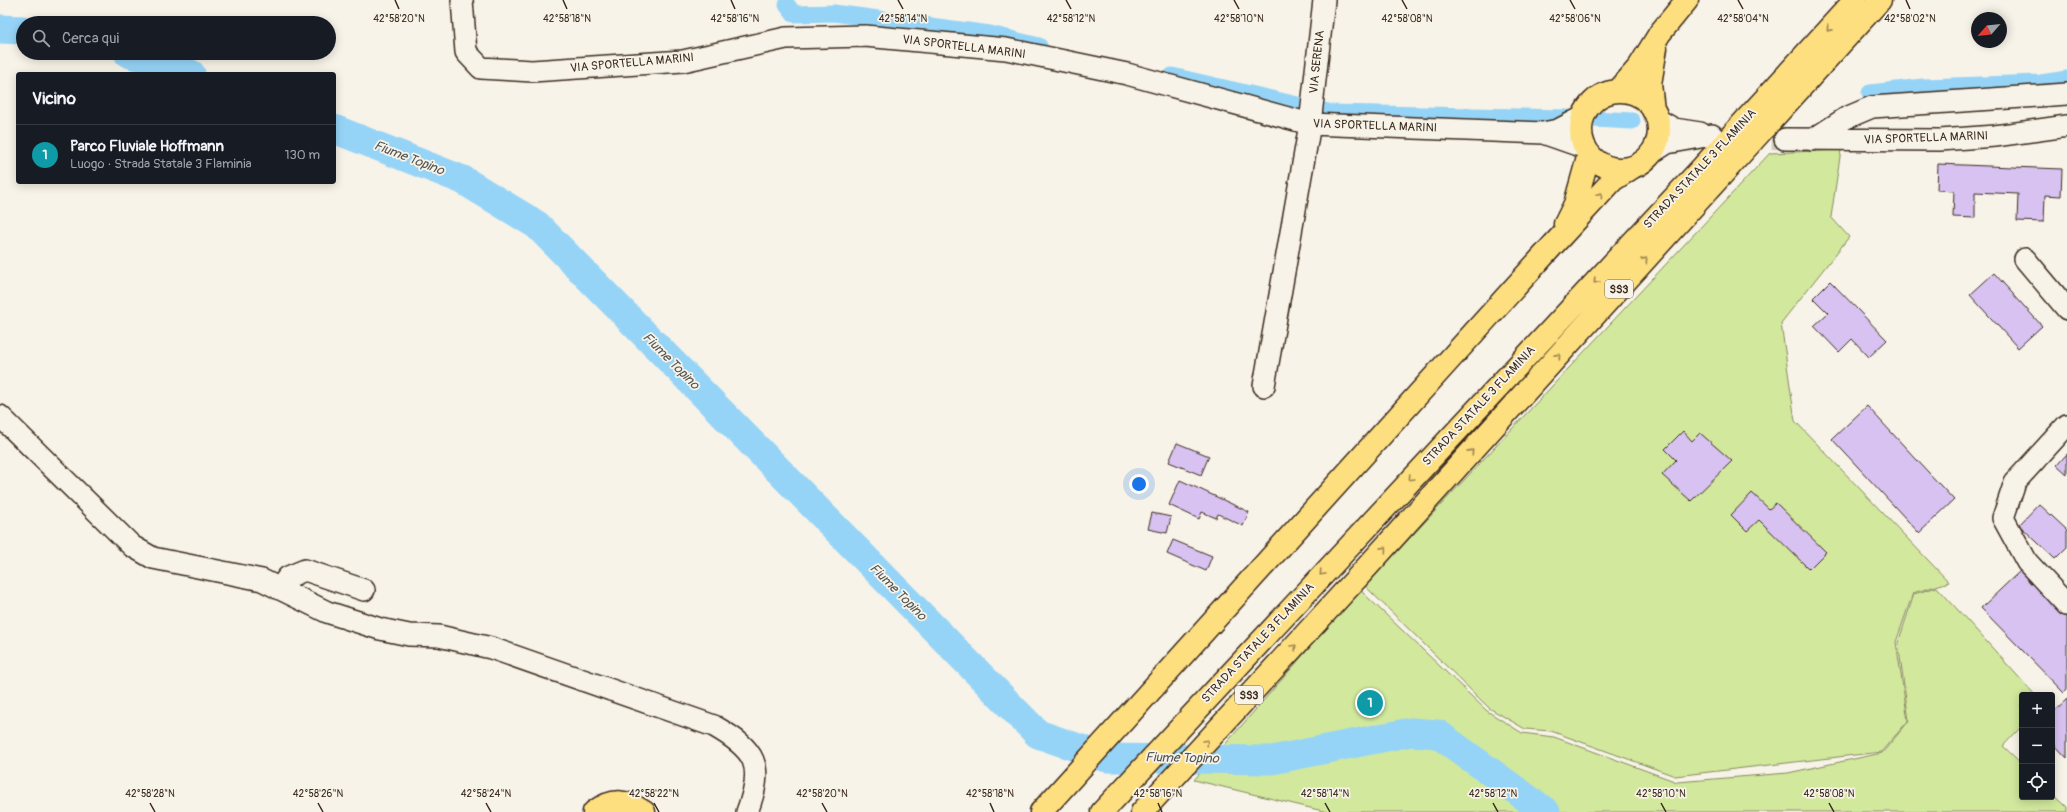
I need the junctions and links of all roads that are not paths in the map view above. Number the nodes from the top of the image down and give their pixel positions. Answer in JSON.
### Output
{"nodes":[{"id":1,"x":462,"y":0,"type":"edge"},
{"id":2,"x":1324,"y":0,"type":"edge"},
{"id":3,"x":1686,"y":0,"type":"edge"},
{"id":4,"x":1855,"y":0,"type":"edge"},
{"id":5,"x":1880,"y":0,"type":"edge"},
{"id":6,"x":1660,"y":33,"type":"junction"},
{"id":7,"x":1618,"y":91,"type":"junction"},
{"id":8,"x":2067,"y":94,"type":"edge"},
{"id":9,"x":1655,"y":115,"type":"junction"},
{"id":10,"x":1583,"y":117,"type":"junction"},
{"id":11,"x":1310,"y":123,"type":"junction"},
{"id":12,"x":2067,"y":126,"type":"edge"},
{"id":13,"x":1543,"y":133,"type":"junction"},
{"id":14,"x":1785,"y":139,"type":"tunnel mouth"},
{"id":15,"x":1812,"y":140,"type":"junction"},
{"id":16,"x":1587,"y":151,"type":"junction"},
{"id":17,"x":1652,"y":153,"type":"junction"},
{"id":18,"x":1633,"y":167,"type":"junction"},
{"id":19,"x":1554,"y":244,"type":"junction"},
{"id":20,"x":2025,"y":259,"type":"dead end"},
{"id":21,"x":2067,"y":309,"type":"edge"},
{"id":22,"x":1264,"y":386,"type":"dead end"},
{"id":23,"x":0,"y":416,"type":"edge"},
{"id":24,"x":2067,"y":425,"type":"edge"},
{"id":25,"x":279,"y":589,"type":"junction"},
{"id":26,"x":364,"y":590,"type":"dead end"},
{"id":27,"x":2067,"y":605,"type":"edge"},
{"id":28,"x":594,"y":812,"type":"edge"},
{"id":29,"x":644,"y":812,"type":"edge"},
{"id":30,"x":747,"y":812,"type":"edge"},
{"id":31,"x":1041,"y":812,"type":"edge"},
{"id":32,"x":1102,"y":812,"type":"edge"},
{"id":33,"x":1142,"y":812,"type":"edge"}],
"edges":[{"from":1,"to":11,"type":"street","name":"VIA SPORTELLA MARINI"},
{"from":2,"to":11,"type":"street","name":"VIA SERENA"},
{"from":3,"to":6,"type":"main road"},
{"from":4,"to":32,"type":"main road","name":"STRADA STATALE 3 FLAMINIA","number":"SS3","one_way":true},
{"from":33,"to":5,"type":"main road","name":"STRADA STATALE 3 FLAMINIA","number":"SS3","one_way":true},
{"from":6,"to":7,"type":"main road"},
{"from":6,"to":9,"type":"main road"},
{"from":7,"to":9,"type":"main road"},
{"from":7,"to":10,"type":"main road"},
{"from":8,"to":15,"type":"street"},
{"from":9,"to":17,"type":"main road"},
{"from":9,"to":17,"type":"street"},
{"from":10,"to":13,"type":"street"},
{"from":10,"to":16,"type":"main road"},
{"from":11,"to":13,"type":"street","name":"VIA SPORTELLA MARINI"},
{"from":11,"to":22,"type":"street","name":"VIA SERENA"},
{"from":12,"to":15,"type":"street","name":"VIA SPORTELLA MARINI"},
{"from":13,"to":16,"type":"street","name":"VIA SPORTELLA MARINI"},
{"from":14,"to":15,"type":"street","name":"VIA SPORTELLA MARINI"},
{"from":16,"to":18,"type":"main road","name":"VIA SPORTELLA MARINI"},
{"from":16,"to":19,"type":"main road"},
{"from":17,"to":18,"type":"main road"},
{"from":19,"to":18,"type":"main road","one_way":true},
{"from":19,"to":31,"type":"main road"},
{"from":20,"to":21,"type":"street"},
{"from":23,"to":25,"type":"street"},
{"from":24,"to":27,"type":"street"},
{"from":25,"to":26,"type":"street"},
{"from":25,"to":30,"type":"street"},
{"from":28,"to":29,"type":"main road"}]}
